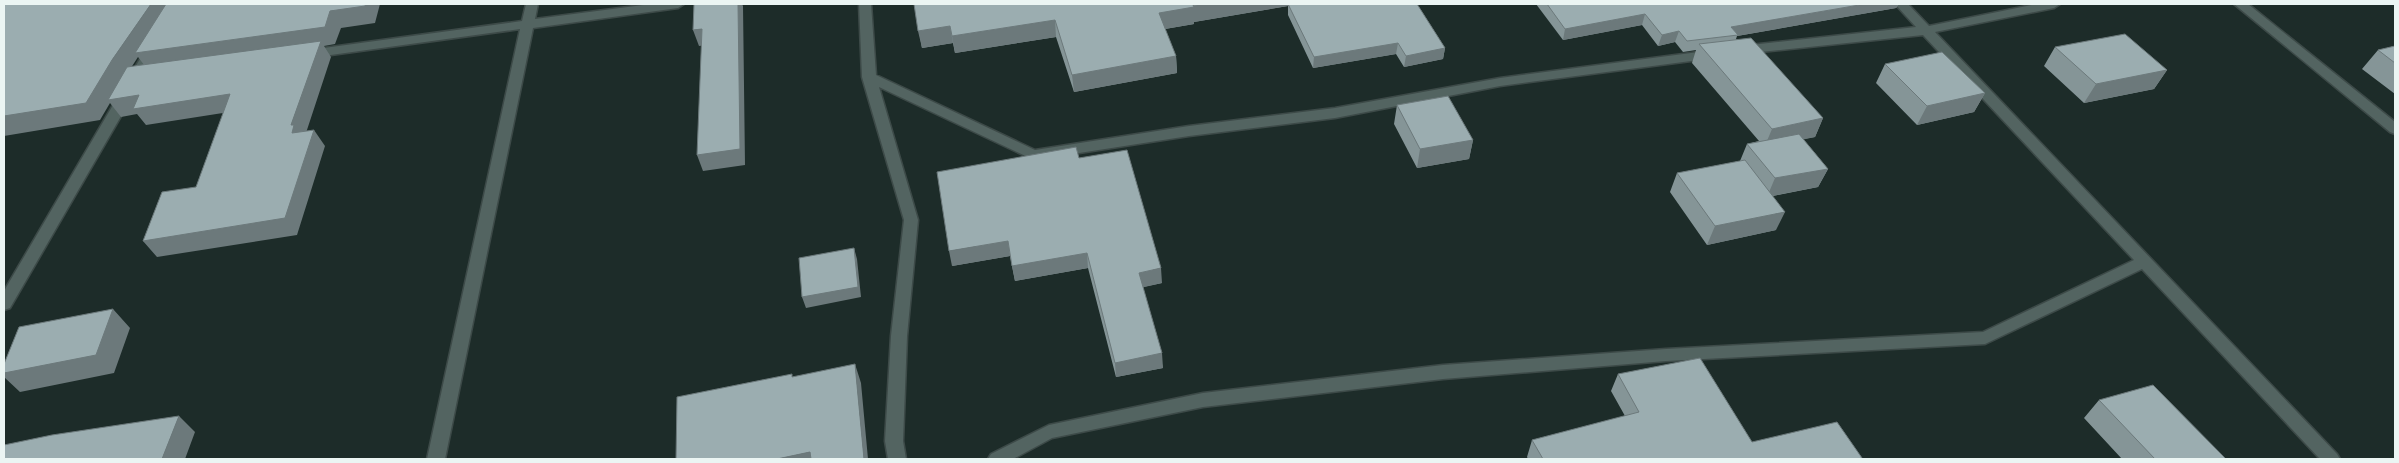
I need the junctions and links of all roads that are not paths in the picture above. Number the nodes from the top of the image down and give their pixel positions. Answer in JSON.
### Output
{"nodes":[{"id":1,"x":532,"y":4,"type":"edge"},
{"id":2,"x":678,"y":4,"type":"edge"},
{"id":3,"x":865,"y":4,"type":"edge"},
{"id":4,"x":1901,"y":4,"type":"edge"},
{"id":5,"x":2054,"y":4,"type":"edge"},
{"id":6,"x":2240,"y":4,"type":"edge"},
{"id":7,"x":528,"y":24,"type":"junction"},
{"id":8,"x":1927,"y":30,"type":"junction"},
{"id":9,"x":160,"y":37,"type":"edge"},
{"id":10,"x":291,"y":56,"type":"edge"},
{"id":11,"x":154,"y":76,"type":"edge"},
{"id":12,"x":870,"y":77,"type":"junction"},
{"id":13,"x":134,"y":78,"type":"junction"},
{"id":14,"x":2395,"y":129,"type":"edge"},
{"id":15,"x":2143,"y":262,"type":"junction"},
{"id":16,"x":4,"y":304,"type":"edge"},
{"id":17,"x":436,"y":459,"type":"edge"},
{"id":18,"x":897,"y":459,"type":"edge"},
{"id":19,"x":997,"y":459,"type":"edge"},
{"id":20,"x":2331,"y":459,"type":"edge"}],
"edges":[{"from":1,"to":7,"type":"street"},
{"from":2,"to":7,"type":"street"},
{"from":3,"to":12,"type":"street"},
{"from":4,"to":8,"type":"street"},
{"from":5,"to":8,"type":"street"},
{"from":6,"to":14,"type":"street"},
{"from":7,"to":10,"type":"street"},
{"from":7,"to":17,"type":"street"},
{"from":8,"to":12,"type":"street"},
{"from":8,"to":15,"type":"street"},
{"from":9,"to":13,"type":"street"},
{"from":11,"to":13,"type":"street"},
{"from":12,"to":18,"type":"street"},
{"from":13,"to":16,"type":"street"},
{"from":15,"to":19,"type":"street"},
{"from":15,"to":20,"type":"street"}]}
